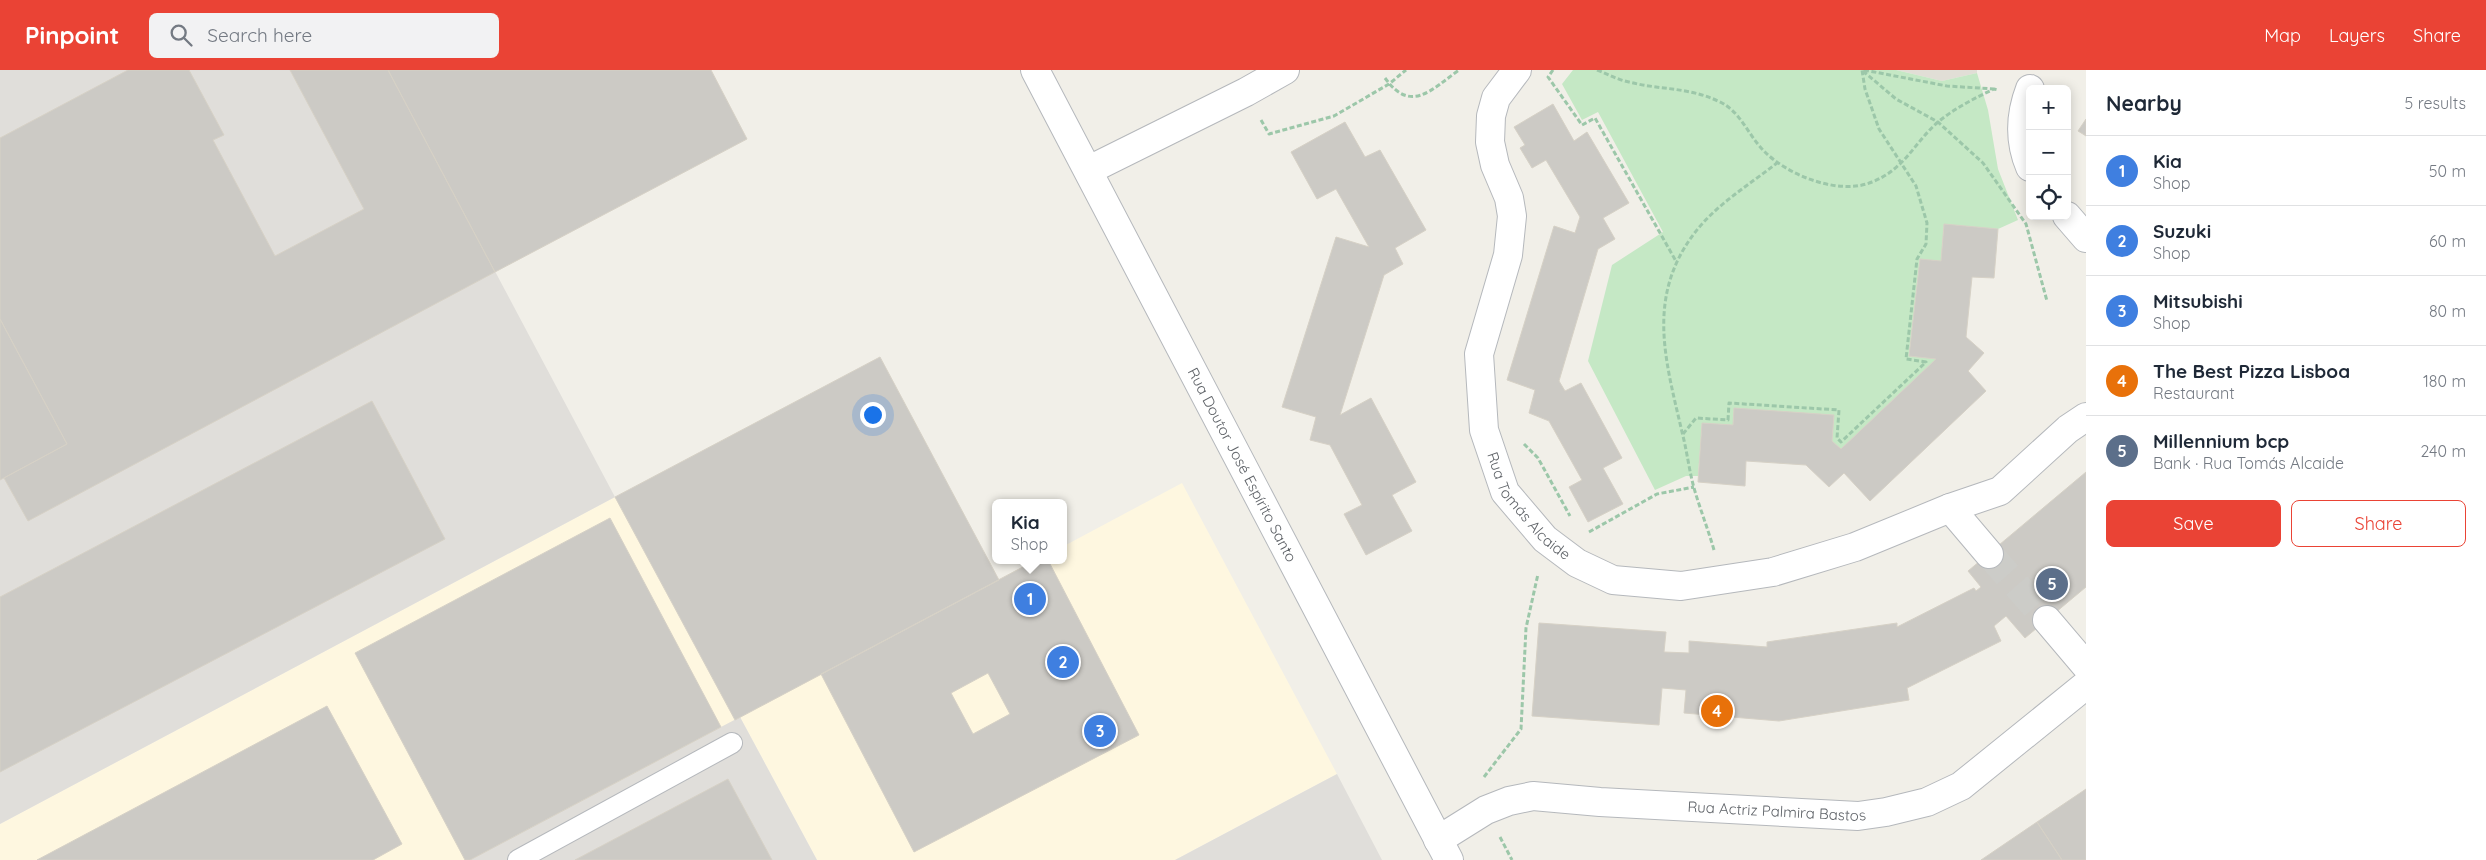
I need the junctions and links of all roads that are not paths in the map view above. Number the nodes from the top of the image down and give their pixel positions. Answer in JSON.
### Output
{"nodes":[{"id":1,"x":1035,"y":70,"type":"edge"},
{"id":2,"x":1285,"y":70,"type":"edge"},
{"id":3,"x":1517,"y":70,"type":"edge"},
{"id":4,"x":2038,"y":70,"type":"edge"},
{"id":5,"x":2032,"y":85,"type":"edge"},
{"id":6,"x":2026,"y":105,"type":"edge"},
{"id":7,"x":2026,"y":155,"type":"edge"},
{"id":8,"x":1088,"y":170,"type":"junction"},
{"id":9,"x":2070,"y":220,"type":"edge"},
{"id":10,"x":2086,"y":238,"type":"edge"},
{"id":11,"x":2086,"y":417,"type":"edge"},
{"id":12,"x":1950,"y":508,"type":"junction"},
{"id":13,"x":1989,"y":554,"type":"tunnel mouth"},
{"id":14,"x":2047,"y":620,"type":"tunnel mouth"},
{"id":15,"x":2086,"y":666,"type":"edge"},
{"id":16,"x":2086,"y":686,"type":"edge"},
{"id":17,"x":732,"y":743,"type":"dead end"},
{"id":18,"x":1444,"y":850,"type":"edge"},
{"id":19,"x":518,"y":860,"type":"edge"}],
"edges":[{"from":1,"to":8,"type":"street","name":"Rua Doutor José Espírito Santo"},
{"from":2,"to":8,"type":"street"},
{"from":3,"to":12,"type":"street","name":"Rua Tomás Alcaide"},
{"from":4,"to":5,"type":"street"},
{"from":6,"to":7,"type":"street"},
{"from":8,"to":18,"type":"street","name":"Rua Doutor José Espírito Santo"},
{"from":9,"to":10,"type":"street"},
{"from":11,"to":12,"type":"street","name":"Rua Tomás Alcaide"},
{"from":12,"to":13,"type":"street"},
{"from":14,"to":15,"type":"street"},
{"from":16,"to":18,"type":"street","name":"Rua Actriz Palmira Bastos"},
{"from":17,"to":19,"type":"lane"}]}
